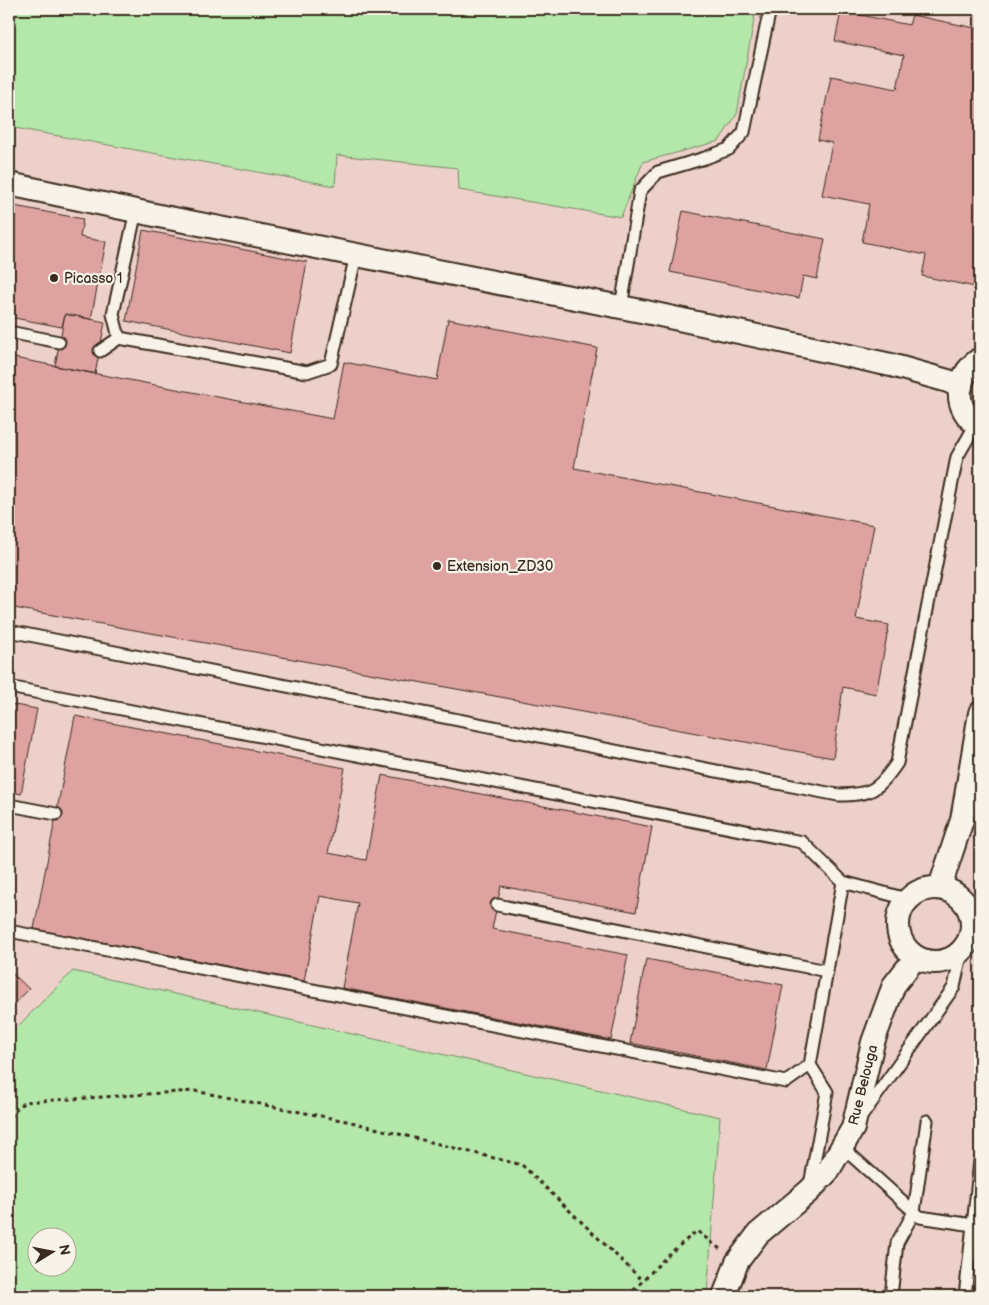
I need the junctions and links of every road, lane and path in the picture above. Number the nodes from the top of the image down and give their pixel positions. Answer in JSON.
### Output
{"nodes":[{"id":1,"x":770,"y":9,"type":"edge"},
{"id":2,"x":9,"y":184,"type":"edge"},
{"id":3,"x":136,"y":211,"type":"junction"},
{"id":4,"x":356,"y":255,"type":"junction"},
{"id":5,"x":621,"y":307,"type":"junction"},
{"id":6,"x":9,"y":332,"type":"edge"},
{"id":7,"x":118,"y":338,"type":"junction"},
{"id":8,"x":59,"y":342,"type":"dead end"},
{"id":9,"x":100,"y":351,"type":"dead end"},
{"id":10,"x":980,"y":359,"type":"edge"},
{"id":11,"x":961,"y":387,"type":"junction"},
{"id":12,"x":978,"y":425,"type":"edge"},
{"id":13,"x":9,"y":631,"type":"edge"},
{"id":14,"x":9,"y":687,"type":"edge"},
{"id":15,"x":980,"y":713,"type":"edge"},
{"id":16,"x":9,"y":805,"type":"edge"},
{"id":17,"x":56,"y":814,"type":"dead end"},
{"id":18,"x":843,"y":882,"type":"junction"},
{"id":19,"x":940,"y":887,"type":"junction"},
{"id":20,"x":907,"y":899,"type":"junction"},
{"id":21,"x":497,"y":905,"type":"dead end"},
{"id":22,"x":976,"y":919,"type":"edge"},
{"id":23,"x":9,"y":931,"type":"edge"},
{"id":24,"x":962,"y":950,"type":"junction"},
{"id":25,"x":916,"y":957,"type":"junction"},
{"id":26,"x":827,"y":971,"type":"junction"},
{"id":27,"x":810,"y":1065,"type":"junction"},
{"id":28,"x":9,"y":1117,"type":"edge"},
{"id":29,"x":927,"y":1121,"type":"dead end"},
{"id":30,"x":848,"y":1138,"type":"junction"},
{"id":31,"x":980,"y":1162,"type":"edge"},
{"id":32,"x":809,"y":1191,"type":"junction"},
{"id":33,"x":914,"y":1212,"type":"junction"},
{"id":34,"x":973,"y":1224,"type":"junction"},
{"id":35,"x":737,"y":1262,"type":"junction"},
{"id":36,"x":643,"y":1281,"type":"junction"},
{"id":37,"x":628,"y":1296,"type":"edge"},
{"id":38,"x":724,"y":1296,"type":"edge"},
{"id":39,"x":891,"y":1296,"type":"edge"},
{"id":40,"x":965,"y":1296,"type":"edge"}],
"edges":[{"from":1,"to":5,"type":"lane"},
{"from":2,"to":3,"type":"street"},
{"from":3,"to":4,"type":"street"},
{"from":3,"to":7,"type":"lane"},
{"from":4,"to":5,"type":"street"},
{"from":4,"to":7,"type":"lane"},
{"from":5,"to":11,"type":"street"},
{"from":6,"to":8,"type":"lane"},
{"from":7,"to":9,"type":"lane"},
{"from":10,"to":11,"type":"street"},
{"from":11,"to":12,"type":"street"},
{"from":12,"to":13,"type":"lane"},
{"from":14,"to":18,"type":"lane"},
{"from":15,"to":19,"type":"street"},
{"from":16,"to":17,"type":"lane"},
{"from":18,"to":20,"type":"lane"},
{"from":18,"to":26,"type":"lane"},
{"from":19,"to":20,"type":"street"},
{"from":19,"to":22,"type":"street"},
{"from":20,"to":25,"type":"street"},
{"from":21,"to":26,"type":"lane"},
{"from":22,"to":24,"type":"street"},
{"from":23,"to":27,"type":"lane"},
{"from":24,"to":25,"type":"street"},
{"from":24,"to":30,"type":"lane"},
{"from":25,"to":30,"type":"street","name":"Rue Belouga"},
{"from":26,"to":27,"type":"lane"},
{"from":27,"to":32,"type":"lane"},
{"from":28,"to":36,"type":"path"},
{"from":29,"to":33,"type":"lane"},
{"from":30,"to":32,"type":"street","name":"Rue Belouga"},
{"from":30,"to":33,"type":"lane"},
{"from":31,"to":34,"type":"lane"},
{"from":32,"to":35,"type":"street","name":"Rue Belouga"},
{"from":33,"to":34,"type":"lane"},
{"from":33,"to":39,"type":"lane"},
{"from":34,"to":40,"type":"lane"},
{"from":35,"to":36,"type":"path"},
{"from":35,"to":38,"type":"street","name":"Rue Belouga"},
{"from":36,"to":37,"type":"path"}]}
